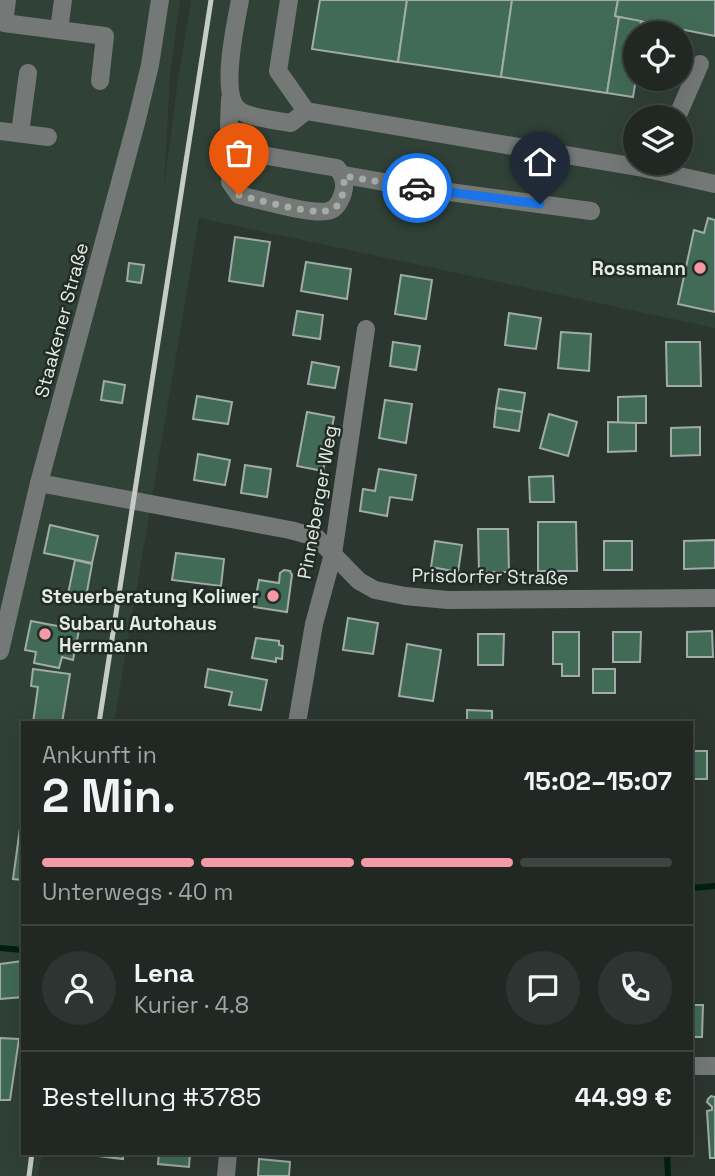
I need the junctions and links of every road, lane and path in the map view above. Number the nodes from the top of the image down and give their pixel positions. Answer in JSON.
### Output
{"nodes":[{"id":1,"x":7,"y":0,"type":"edge"},
{"id":2,"x":63,"y":0,"type":"edge"},
{"id":3,"x":160,"y":0,"type":"edge"},
{"id":4,"x":240,"y":0,"type":"edge"},
{"id":5,"x":289,"y":0,"type":"edge"},
{"id":6,"x":59,"y":30,"type":"junction"},
{"id":7,"x":701,"y":64,"type":"dead end"},
{"id":8,"x":28,"y":73,"type":"dead end"},
{"id":9,"x":100,"y":81,"type":"dead end"},
{"id":10,"x":230,"y":98,"type":"junction"},
{"id":11,"x":682,"y":105,"type":"edge"},
{"id":12,"x":306,"y":111,"type":"junction"},
{"id":13,"x":0,"y":131,"type":"edge"},
{"id":14,"x":20,"y":133,"type":"junction"},
{"id":15,"x":48,"y":137,"type":"dead end"},
{"id":16,"x":233,"y":150,"type":"junction"},
{"id":17,"x":623,"y":162,"type":"edge"},
{"id":18,"x":683,"y":175,"type":"edge"},
{"id":19,"x":344,"y":176,"type":"junction"},
{"id":20,"x":715,"y":184,"type":"edge"},
{"id":21,"x":591,"y":211,"type":"dead end"},
{"id":22,"x":366,"y":329,"type":"dead end"},
{"id":23,"x":38,"y":483,"type":"junction"},
{"id":24,"x":332,"y":554,"type":"junction"},
{"id":25,"x":715,"y":598,"type":"edge"},
{"id":26,"x":0,"y":651,"type":"edge"},
{"id":27,"x":297,"y":721,"type":"edge"},
{"id":28,"x":693,"y":1066,"type":"edge"},
{"id":29,"x":715,"y":1066,"type":"edge"},
{"id":30,"x":228,"y":1155,"type":"edge"},
{"id":31,"x":226,"y":1176,"type":"edge"}],
"edges":[{"from":1,"to":6,"type":"street"},
{"from":2,"to":6,"type":"street"},
{"from":3,"to":23,"type":"street","name":"Staakener Straße"},
{"from":4,"to":10,"type":"street"},
{"from":5,"to":12,"type":"street"},
{"from":6,"to":9,"type":"street"},
{"from":7,"to":11,"type":"street"},
{"from":8,"to":14,"type":"street"},
{"from":10,"to":12,"type":"street"},
{"from":10,"to":16,"type":"street"},
{"from":12,"to":17,"type":"street"},
{"from":13,"to":14,"type":"street"},
{"from":14,"to":15,"type":"street"},
{"from":16,"to":19,"type":"street"},
{"from":16,"to":19,"type":"street"},
{"from":18,"to":20,"type":"street"},
{"from":19,"to":21,"type":"street"},
{"from":22,"to":24,"type":"street","name":"Pinneberger Weg"},
{"from":23,"to":24,"type":"street","name":"Prisdorfer Straße"},
{"from":23,"to":26,"type":"street","name":"Staakener Straße"},
{"from":24,"to":25,"type":"street","name":"Prisdorfer Straße"},
{"from":24,"to":27,"type":"street","name":"Pinneberger Weg"},
{"from":28,"to":29,"type":"street"},
{"from":30,"to":31,"type":"street"}]}
